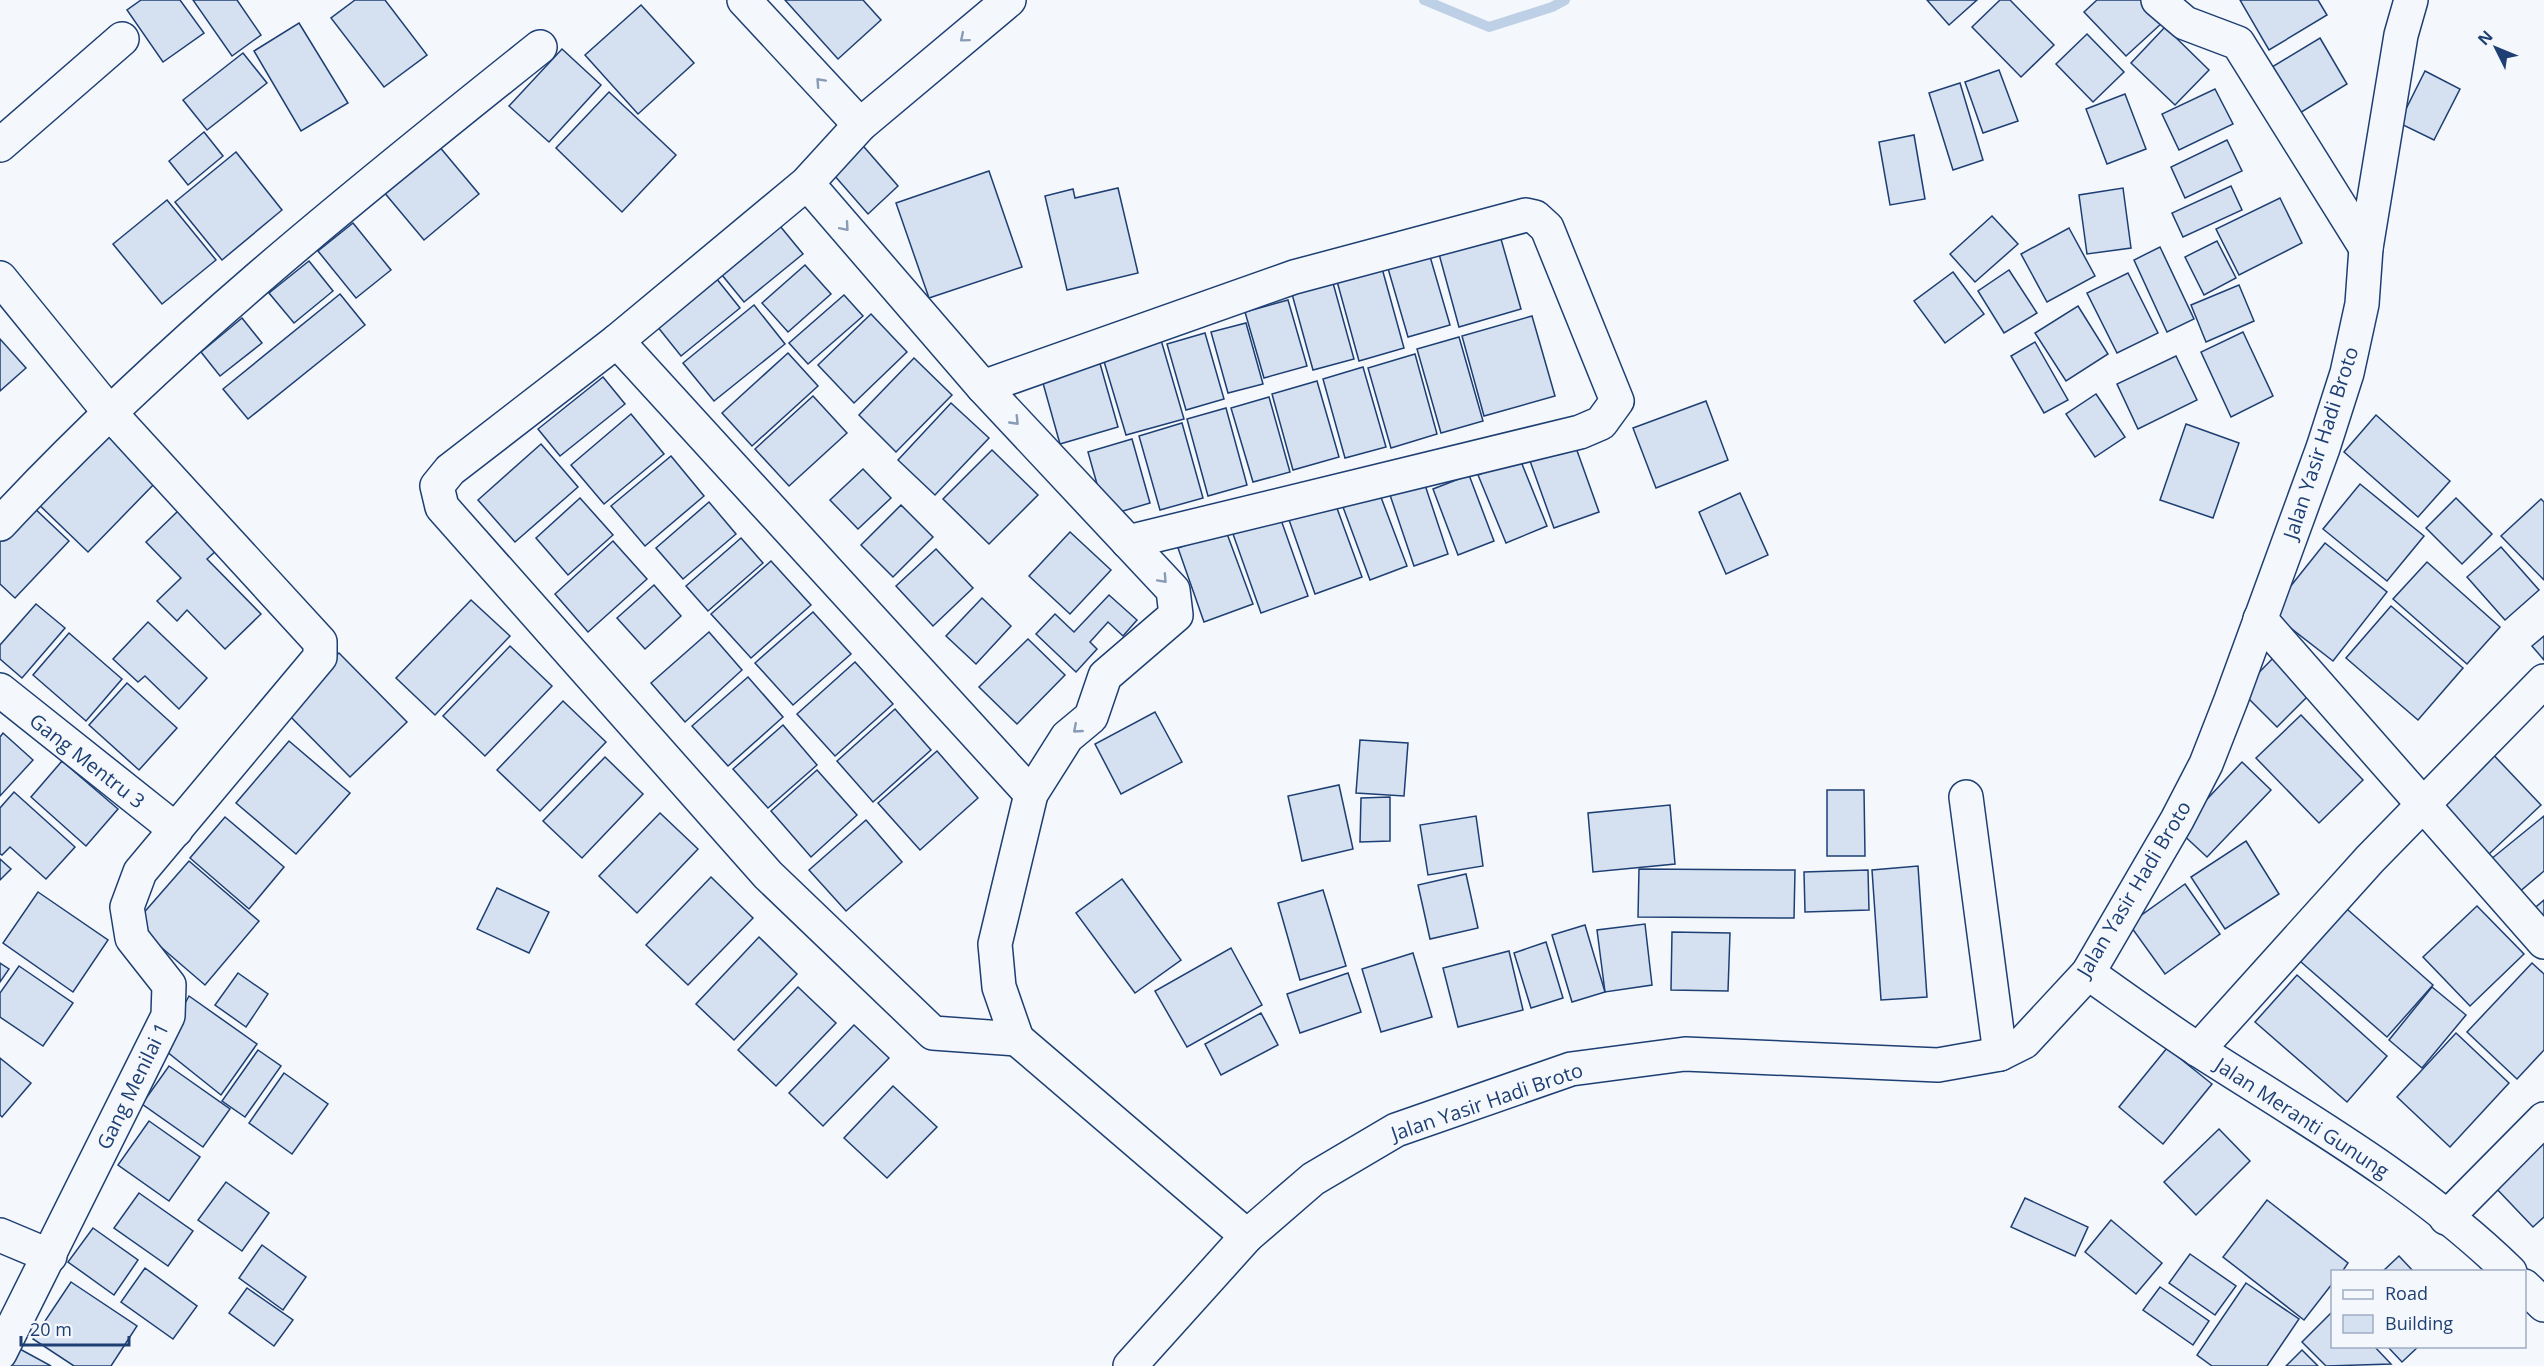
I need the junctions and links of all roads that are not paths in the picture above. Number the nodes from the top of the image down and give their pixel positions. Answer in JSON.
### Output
{"nodes":[{"id":1,"x":744,"y":0,"type":"edge"},
{"id":2,"x":1009,"y":0,"type":"edge"},
{"id":3,"x":2158,"y":0,"type":"edge"},
{"id":4,"x":2410,"y":0,"type":"edge"},
{"id":5,"x":122,"y":39,"type":"dead end"},
{"id":6,"x":540,"y":46,"type":"dead end"},
{"id":7,"x":860,"y":125,"type":"junction"},
{"id":8,"x":0,"y":145,"type":"edge"},
{"id":9,"x":807,"y":183,"type":"junction"},
{"id":10,"x":2366,"y":248,"type":"junction"},
{"id":11,"x":0,"y":278,"type":"edge"},
{"id":12,"x":617,"y":341,"type":"junction"},
{"id":13,"x":983,"y":387,"type":"junction"},
{"id":14,"x":110,"y":412,"type":"junction"},
{"id":15,"x":0,"y":524,"type":"edge"},
{"id":16,"x":1128,"y":542,"type":"junction"},
{"id":17,"x":2260,"y":619,"type":"junction"},
{"id":18,"x":2544,"y":681,"type":"edge"},
{"id":19,"x":0,"y":690,"type":"edge"},
{"id":20,"x":1031,"y":794,"type":"junction"},
{"id":21,"x":1966,"y":796,"type":"dead end"},
{"id":22,"x":2422,"y":804,"type":"junction"},
{"id":23,"x":176,"y":830,"type":"junction"},
{"id":24,"x":2544,"y":942,"type":"edge"},
{"id":25,"x":2088,"y":973,"type":"junction"},
{"id":26,"x":1017,"y":1039,"type":"junction"},
{"id":27,"x":2198,"y":1050,"type":"junction"},
{"id":28,"x":2000,"y":1054,"type":"junction"},
{"id":29,"x":2544,"y":1119,"type":"edge"},
{"id":30,"x":2446,"y":1218,"type":"junction"},
{"id":31,"x":0,"y":1235,"type":"edge"},
{"id":32,"x":1247,"y":1236,"type":"junction"},
{"id":33,"x":50,"y":1256,"type":"junction"},
{"id":34,"x":2508,"y":1270,"type":"edge"},
{"id":35,"x":2526,"y":1288,"type":"edge"},
{"id":36,"x":2544,"y":1305,"type":"edge"},
{"id":37,"x":0,"y":1353,"type":"edge"},
{"id":38,"x":1130,"y":1366,"type":"edge"}],
"edges":[{"from":7,"to":1,"type":"street","one_way":true},
{"from":2,"to":7,"type":"street","one_way":true},
{"from":3,"to":10,"type":"street"},
{"from":4,"to":10,"type":"street","name":"Jalan Yasir Hadi Broto"},
{"from":5,"to":8,"type":"street"},
{"from":6,"to":14,"type":"street"},
{"from":7,"to":9,"type":"street"},
{"from":9,"to":12,"type":"street"},
{"from":9,"to":13,"type":"street","one_way":true},
{"from":10,"to":17,"type":"street","name":"Jalan Yasir Hadi Broto"},
{"from":11,"to":14,"type":"street"},
{"from":12,"to":20,"type":"street"},
{"from":12,"to":26,"type":"street"},
{"from":13,"to":16,"type":"street","one_way":true},
{"from":13,"to":16,"type":"street"},
{"from":14,"to":15,"type":"street"},
{"from":14,"to":23,"type":"street","name":"Gang Menilai 1"},
{"from":16,"to":20,"type":"street","one_way":true},
{"from":17,"to":22,"type":"street"},
{"from":17,"to":25,"type":"street","name":"Jalan Yasir Hadi Broto"},
{"from":18,"to":22,"type":"street"},
{"from":19,"to":23,"type":"street","name":"Gang Mentru 3"},
{"from":20,"to":26,"type":"street"},
{"from":21,"to":28,"type":"street"},
{"from":22,"to":24,"type":"street"},
{"from":22,"to":27,"type":"street"},
{"from":23,"to":33,"type":"street","name":"Gang Menilai 1"},
{"from":25,"to":27,"type":"street","name":"Jalan Meranti Gunung"},
{"from":25,"to":28,"type":"street","name":"Jalan Yasir Hadi Broto"},
{"from":26,"to":32,"type":"street"},
{"from":27,"to":30,"type":"street","name":"Jalan Meranti Gunung"},
{"from":28,"to":32,"type":"street","name":"Jalan Yasir Hadi Broto"},
{"from":29,"to":30,"type":"street"},
{"from":30,"to":34,"type":"street","name":"Jalan Meranti Gunung"},
{"from":31,"to":33,"type":"street"},
{"from":32,"to":38,"type":"street","name":"Jalan Yasir Hadi Broto"},
{"from":33,"to":37,"type":"street","name":"Gang Menilai 1"},
{"from":35,"to":36,"type":"street"}]}
